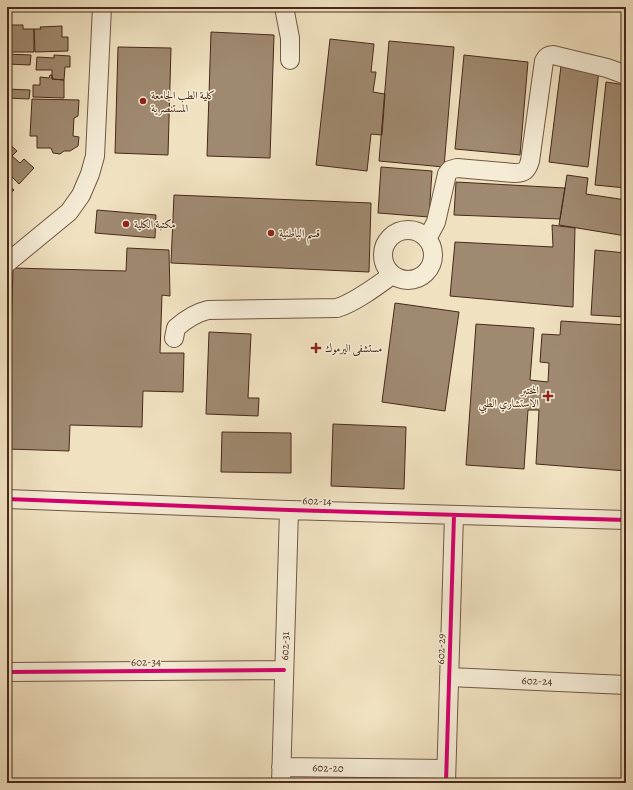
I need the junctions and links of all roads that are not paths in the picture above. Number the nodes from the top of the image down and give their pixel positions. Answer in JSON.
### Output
{"nodes":[{"id":1,"x":102,"y":7,"type":"edge"},
{"id":2,"x":284,"y":7,"type":"edge"},
{"id":3,"x":290,"y":60,"type":"dead end"},
{"id":4,"x":626,"y":75,"type":"edge"},
{"id":5,"x":427,"y":239,"type":"junction"},
{"id":6,"x":7,"y":263,"type":"edge"},
{"id":7,"x":392,"y":275,"type":"junction"},
{"id":8,"x":174,"y":338,"type":"dead end"},
{"id":9,"x":7,"y":499,"type":"edge"},
{"id":10,"x":289,"y":510,"type":"junction"},
{"id":11,"x":454,"y":515,"type":"junction"},
{"id":12,"x":626,"y":520,"type":"edge"},
{"id":13,"x":284,"y":670,"type":"junction"},
{"id":14,"x":7,"y":672,"type":"edge"},
{"id":15,"x":449,"y":677,"type":"junction"},
{"id":16,"x":626,"y":685,"type":"edge"},
{"id":17,"x":281,"y":775,"type":"edge"},
{"id":18,"x":446,"y":776,"type":"edge"}],
"edges":[{"from":1,"to":6,"type":"street"},
{"from":2,"to":3,"type":"street"},
{"from":4,"to":5,"type":"street"},
{"from":5,"to":7,"type":"street"},
{"from":5,"to":7,"type":"street"},
{"from":7,"to":8,"type":"street"},
{"from":9,"to":10,"type":"street","name":"602-14"},
{"from":10,"to":11,"type":"street","name":"602-14"},
{"from":10,"to":13,"type":"street","name":"602-31"},
{"from":11,"to":12,"type":"street","name":"602-14"},
{"from":11,"to":15,"type":"street","name":"602-29"},
{"from":13,"to":14,"type":"street","name":"602-34"},
{"from":13,"to":17,"type":"street","name":"602-31"},
{"from":15,"to":16,"type":"street","name":"602-24"},
{"from":15,"to":18,"type":"street","name":"602-29"},
{"from":17,"to":18,"type":"street","name":"602-20"}]}
